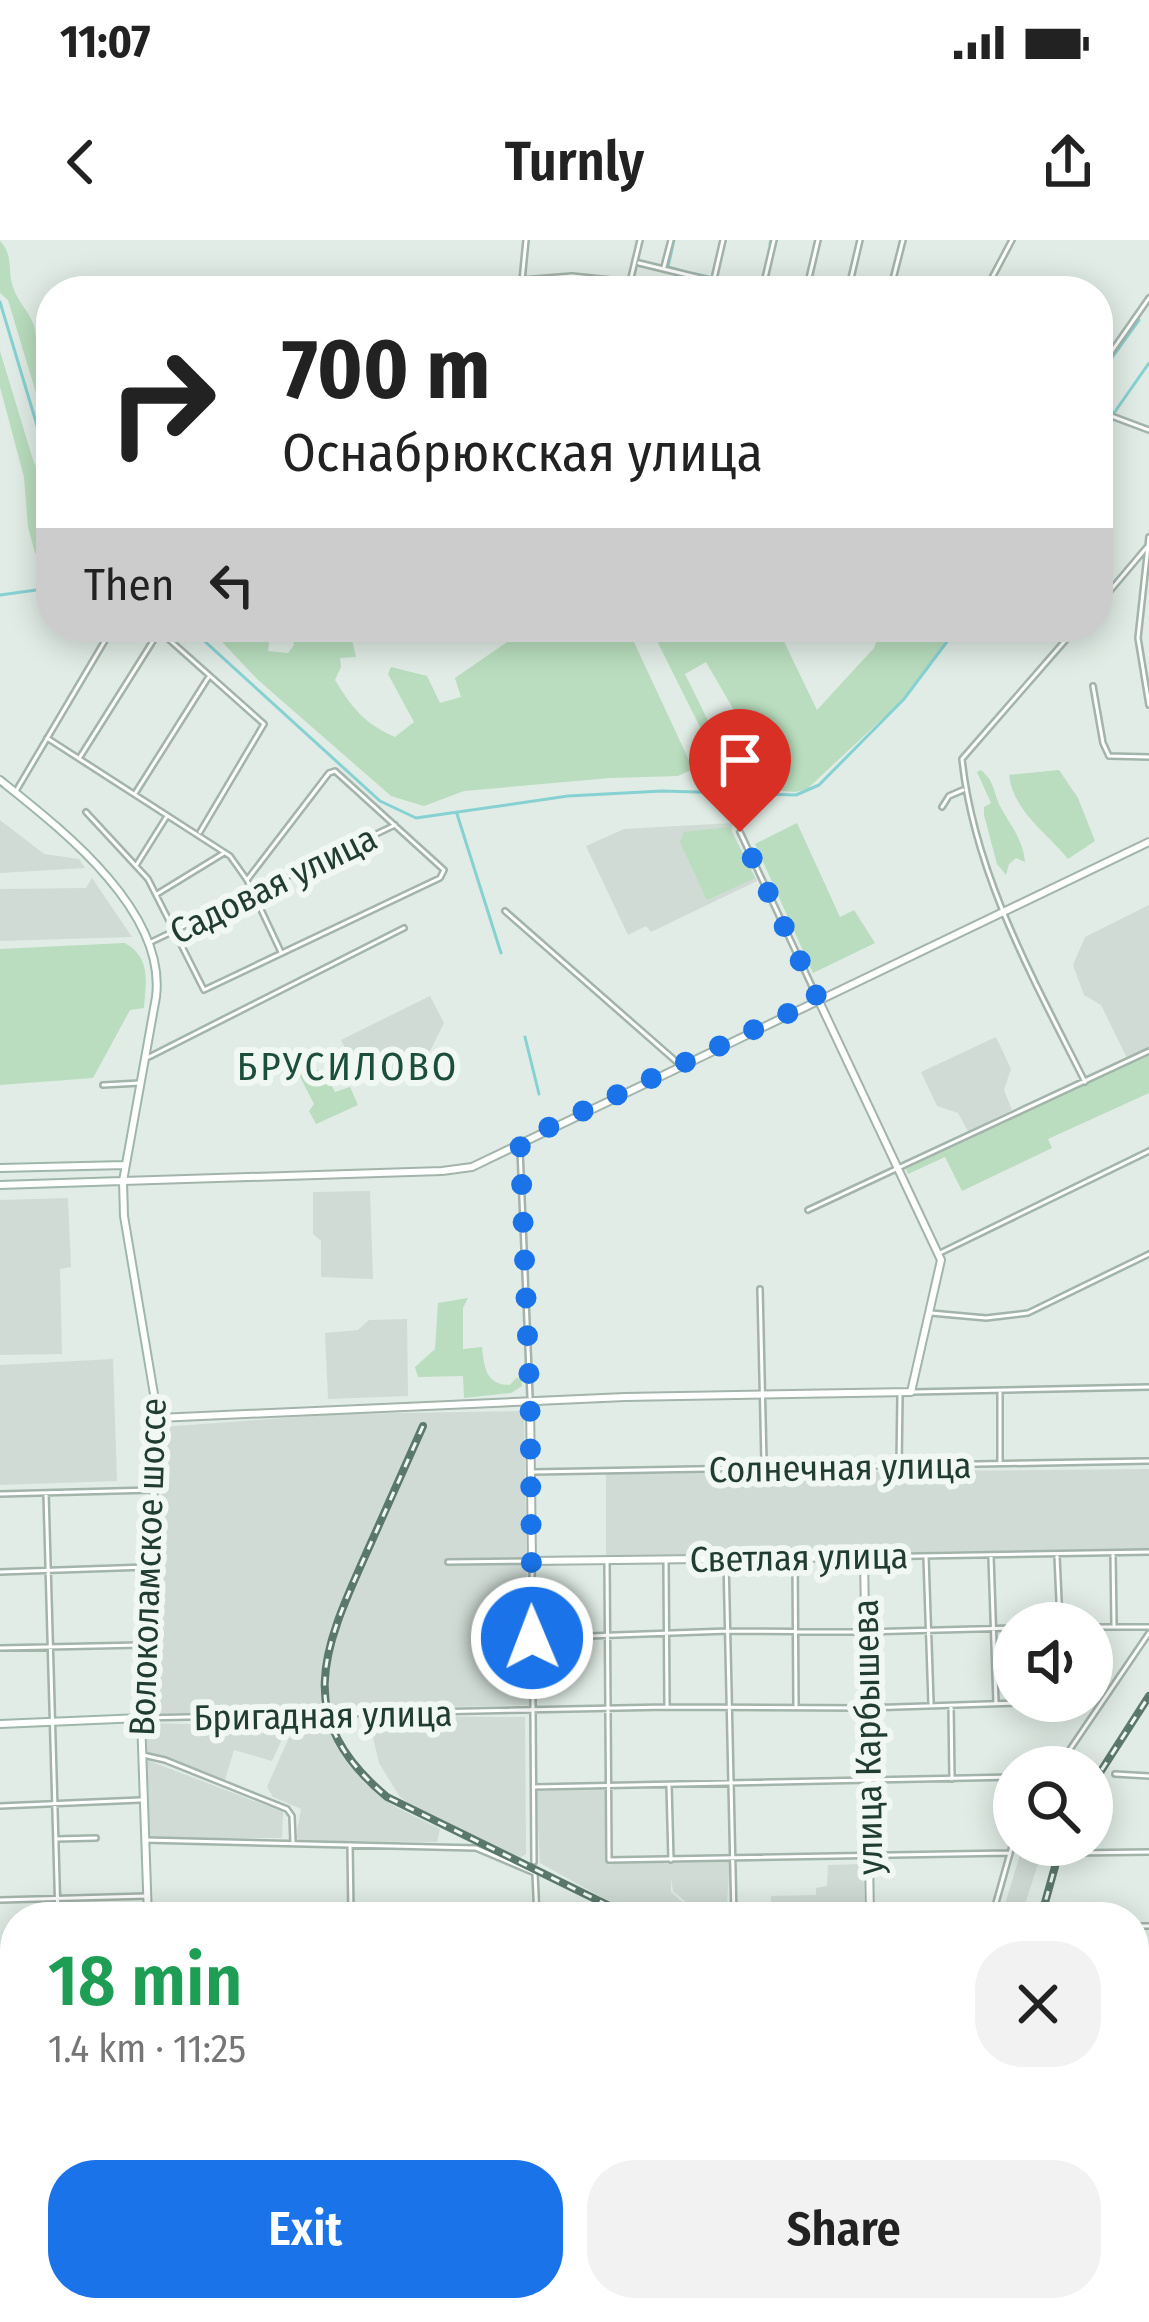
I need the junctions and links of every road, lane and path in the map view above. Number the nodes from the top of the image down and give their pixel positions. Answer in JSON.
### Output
{"nodes":[{"id":1,"x":526,"y":240,"type":"edge"},
{"id":2,"x":640,"y":240,"type":"edge"},
{"id":3,"x":670,"y":240,"type":"edge"},
{"id":4,"x":723,"y":240,"type":"edge"},
{"id":5,"x":774,"y":240,"type":"edge"},
{"id":6,"x":818,"y":240,"type":"edge"},
{"id":7,"x":860,"y":240,"type":"edge"},
{"id":8,"x":903,"y":240,"type":"edge"},
{"id":9,"x":1012,"y":240,"type":"edge"},
{"id":10,"x":635,"y":262,"type":"junction"},
{"id":11,"x":663,"y":269,"type":"junction"},
{"id":12,"x":522,"y":276,"type":"edge"},
{"id":13,"x":632,"y":276,"type":"edge"},
{"id":14,"x":692,"y":276,"type":"edge"},
{"id":15,"x":714,"y":276,"type":"edge"},
{"id":16,"x":766,"y":276,"type":"edge"},
{"id":17,"x":810,"y":276,"type":"edge"},
{"id":18,"x":852,"y":276,"type":"edge"},
{"id":19,"x":894,"y":276,"type":"edge"},
{"id":20,"x":993,"y":276,"type":"edge"},
{"id":21,"x":1149,"y":298,"type":"edge"},
{"id":22,"x":1113,"y":350,"type":"edge"},
{"id":23,"x":1113,"y":417,"type":"edge"},
{"id":24,"x":1149,"y":430,"type":"edge"},
{"id":25,"x":1149,"y":537,"type":"edge"},
{"id":26,"x":1147,"y":547,"type":"edge"},
{"id":27,"x":1113,"y":587,"type":"edge"},
{"id":28,"x":104,"y":642,"type":"edge"},
{"id":29,"x":149,"y":642,"type":"edge"},
{"id":30,"x":172,"y":642,"type":"edge"},
{"id":31,"x":1065,"y":642,"type":"edge"},
{"id":32,"x":210,"y":675,"type":"junction"},
{"id":33,"x":1093,"y":686,"type":"dead end"},
{"id":34,"x":1149,"y":705,"type":"edge"},
{"id":35,"x":47,"y":738,"type":"junction"},
{"id":36,"x":1149,"y":757,"type":"edge"},
{"id":37,"x":79,"y":759,"type":"junction"},
{"id":38,"x":0,"y":780,"type":"edge"},
{"id":39,"x":965,"y":789,"type":"junction"},
{"id":40,"x":16,"y":792,"type":"junction"},
{"id":41,"x":135,"y":794,"type":"junction"},
{"id":42,"x":942,"y":807,"type":"dead end"},
{"id":43,"x":86,"y":812,"type":"dead end"},
{"id":44,"x":167,"y":815,"type":"junction"},
{"id":45,"x":397,"y":825,"type":"junction"},
{"id":46,"x":740,"y":832,"type":"dead end"},
{"id":47,"x":199,"y":834,"type":"junction"},
{"id":48,"x":1149,"y":842,"type":"edge"},
{"id":49,"x":226,"y":852,"type":"junction"},
{"id":50,"x":137,"y":864,"type":"junction"},
{"id":51,"x":247,"y":880,"type":"junction"},
{"id":52,"x":157,"y":894,"type":"junction"},
{"id":53,"x":253,"y":894,"type":"junction"},
{"id":54,"x":505,"y":911,"type":"dead end"},
{"id":55,"x":1001,"y":912,"type":"junction"},
{"id":56,"x":404,"y":928,"type":"dead end"},
{"id":57,"x":176,"y":931,"type":"junction"},
{"id":58,"x":148,"y":943,"type":"junction"},
{"id":59,"x":282,"y":953,"type":"junction"},
{"id":60,"x":818,"y":999,"type":"junction"},
{"id":61,"x":1149,"y":1051,"type":"edge"},
{"id":62,"x":145,"y":1059,"type":"junction"},
{"id":63,"x":680,"y":1064,"type":"junction"},
{"id":64,"x":1085,"y":1082,"type":"junction"},
{"id":65,"x":142,"y":1083,"type":"junction"},
{"id":66,"x":103,"y":1085,"type":"dead end"},
{"id":67,"x":520,"y":1141,"type":"junction"},
{"id":68,"x":1149,"y":1151,"type":"edge"},
{"id":69,"x":125,"y":1165,"type":"junction"},
{"id":70,"x":0,"y":1168,"type":"edge"},
{"id":71,"x":899,"y":1170,"type":"junction"},
{"id":72,"x":122,"y":1181,"type":"junction"},
{"id":73,"x":0,"y":1185,"type":"edge"},
{"id":74,"x":808,"y":1210,"type":"dead end"},
{"id":75,"x":938,"y":1252,"type":"junction"},
{"id":76,"x":1147,"y":1255,"type":"edge"},
{"id":77,"x":1149,"y":1264,"type":"edge"},
{"id":78,"x":760,"y":1289,"type":"dead end"},
{"id":79,"x":929,"y":1313,"type":"junction"},
{"id":80,"x":1149,"y":1388,"type":"edge"},
{"id":81,"x":1000,"y":1391,"type":"junction"},
{"id":82,"x":900,"y":1392,"type":"junction"},
{"id":83,"x":911,"y":1392,"type":"junction"},
{"id":84,"x":762,"y":1394,"type":"junction"},
{"id":85,"x":530,"y":1402,"type":"junction"},
{"id":86,"x":158,"y":1418,"type":"junction"},
{"id":87,"x":1149,"y":1461,"type":"edge"},
{"id":88,"x":764,"y":1462,"type":"dead end"},
{"id":89,"x":1000,"y":1464,"type":"junction"},
{"id":90,"x":899,"y":1466,"type":"junction"},
{"id":91,"x":531,"y":1472,"type":"junction"},
{"id":92,"x":153,"y":1490,"type":"junction"},
{"id":93,"x":46,"y":1493,"type":"junction"},
{"id":94,"x":0,"y":1494,"type":"edge"},
{"id":95,"x":1113,"y":1552,"type":"junction"},
{"id":96,"x":1149,"y":1552,"type":"edge"},
{"id":97,"x":1057,"y":1554,"type":"junction"},
{"id":98,"x":926,"y":1555,"type":"junction"},
{"id":99,"x":991,"y":1555,"type":"junction"},
{"id":100,"x":795,"y":1557,"type":"junction"},
{"id":101,"x":864,"y":1557,"type":"junction"},
{"id":102,"x":726,"y":1558,"type":"junction"},
{"id":103,"x":666,"y":1560,"type":"junction"},
{"id":104,"x":532,"y":1561,"type":"junction"},
{"id":105,"x":607,"y":1561,"type":"junction"},
{"id":106,"x":448,"y":1562,"type":"dead end"},
{"id":107,"x":148,"y":1567,"type":"junction"},
{"id":108,"x":48,"y":1571,"type":"junction"},
{"id":109,"x":0,"y":1572,"type":"edge"},
{"id":110,"x":1059,"y":1602,"type":"edge"},
{"id":111,"x":993,"y":1604,"type":"edge"},
{"id":112,"x":1114,"y":1626,"type":"joint"},
{"id":113,"x":993,"y":1628,"type":"edge"},
{"id":114,"x":728,"y":1630,"type":"junction"},
{"id":115,"x":796,"y":1630,"type":"junction"},
{"id":116,"x":929,"y":1630,"type":"junction"},
{"id":117,"x":1149,"y":1630,"type":"edge"},
{"id":118,"x":864,"y":1632,"type":"junction"},
{"id":119,"x":607,"y":1634,"type":"junction"},
{"id":120,"x":665,"y":1634,"type":"junction"},
{"id":121,"x":532,"y":1638,"type":"junction"},
{"id":122,"x":143,"y":1645,"type":"junction"},
{"id":123,"x":50,"y":1646,"type":"junction"},
{"id":124,"x":0,"y":1648,"type":"edge"},
{"id":125,"x":1113,"y":1681,"type":"edge"},
{"id":126,"x":993,"y":1704,"type":"edge"},
{"id":127,"x":931,"y":1705,"type":"junction"},
{"id":128,"x":951,"y":1705,"type":"junction"},
{"id":129,"x":667,"y":1707,"type":"junction"},
{"id":130,"x":730,"y":1707,"type":"junction"},
{"id":131,"x":796,"y":1708,"type":"junction"},
{"id":132,"x":866,"y":1708,"type":"junction"},
{"id":133,"x":609,"y":1709,"type":"junction"},
{"id":134,"x":534,"y":1711,"type":"junction"},
{"id":135,"x":141,"y":1718,"type":"junction"},
{"id":136,"x":52,"y":1723,"type":"junction"},
{"id":137,"x":0,"y":1724,"type":"edge"},
{"id":138,"x":141,"y":1755,"type":"junction"},
{"id":139,"x":1115,"y":1774,"type":"dead end"},
{"id":140,"x":1149,"y":1776,"type":"edge"},
{"id":141,"x":993,"y":1778,"type":"edge"},
{"id":142,"x":952,"y":1779,"type":"junction"},
{"id":143,"x":730,"y":1782,"type":"junction"},
{"id":144,"x":868,"y":1783,"type":"junction"},
{"id":145,"x":669,"y":1784,"type":"junction"},
{"id":146,"x":609,"y":1785,"type":"junction"},
{"id":147,"x":534,"y":1787,"type":"junction"},
{"id":148,"x":142,"y":1800,"type":"junction"},
{"id":149,"x":54,"y":1804,"type":"junction"},
{"id":150,"x":0,"y":1806,"type":"edge"},
{"id":151,"x":96,"y":1838,"type":"dead end"},
{"id":152,"x":55,"y":1839,"type":"junction"},
{"id":153,"x":144,"y":1840,"type":"junction"},
{"id":154,"x":293,"y":1844,"type":"junction"},
{"id":155,"x":350,"y":1844,"type":"junction"},
{"id":156,"x":1113,"y":1852,"type":"edge"},
{"id":157,"x":1149,"y":1852,"type":"edge"},
{"id":158,"x":993,"y":1853,"type":"edge"},
{"id":159,"x":869,"y":1857,"type":"junction"},
{"id":160,"x":732,"y":1859,"type":"junction"},
{"id":161,"x":670,"y":1861,"type":"junction"},
{"id":162,"x":534,"y":1862,"type":"dead end"},
{"id":163,"x":1006,"y":1866,"type":"edge"},
{"id":164,"x":147,"y":1896,"type":"junction"},
{"id":165,"x":57,"y":1898,"type":"junction"},
{"id":166,"x":0,"y":1900,"type":"edge"},
{"id":167,"x":57,"y":1902,"type":"edge"},
{"id":168,"x":147,"y":1902,"type":"edge"},
{"id":169,"x":351,"y":1902,"type":"edge"},
{"id":170,"x":536,"y":1902,"type":"edge"},
{"id":171,"x":733,"y":1902,"type":"edge"},
{"id":172,"x":870,"y":1902,"type":"edge"},
{"id":173,"x":996,"y":1902,"type":"edge"}],
"edges":[{"from":1,"to":12,"type":"street"},
{"from":2,"to":10,"type":"street"},
{"from":3,"to":11,"type":"street"},
{"from":4,"to":15,"type":"street"},
{"from":5,"to":16,"type":"street"},
{"from":6,"to":17,"type":"street"},
{"from":7,"to":18,"type":"street"},
{"from":8,"to":19,"type":"street"},
{"from":9,"to":20,"type":"street"},
{"from":10,"to":11,"type":"street"},
{"from":10,"to":13,"type":"street"},
{"from":11,"to":14,"type":"street"},
{"from":21,"to":22,"type":"street"},
{"from":23,"to":24,"type":"street"},
{"from":25,"to":26,"type":"street"},
{"from":26,"to":27,"type":"street"},
{"from":26,"to":34,"type":"street"},
{"from":28,"to":35,"type":"street"},
{"from":29,"to":37,"type":"street"},
{"from":30,"to":32,"type":"street"},
{"from":31,"to":39,"type":"street"},
{"from":32,"to":41,"type":"street"},
{"from":32,"to":47,"type":"street"},
{"from":33,"to":36,"type":"street"},
{"from":35,"to":37,"type":"street"},
{"from":35,"to":40,"type":"street"},
{"from":37,"to":41,"type":"street"},
{"from":38,"to":40,"type":"street","name":"Волоколамское шоссе"},
{"from":39,"to":42,"type":"street"},
{"from":39,"to":55,"type":"street"},
{"from":40,"to":58,"type":"street","name":"Волоколамское шоссе"},
{"from":41,"to":44,"type":"street"},
{"from":43,"to":50,"type":"street"},
{"from":44,"to":47,"type":"street"},
{"from":44,"to":50,"type":"street"},
{"from":45,"to":51,"type":"street"},
{"from":45,"to":53,"type":"street","name":"Садовая улица"},
{"from":45,"to":59,"type":"street"},
{"from":46,"to":60,"type":"street"},
{"from":47,"to":49,"type":"street"},
{"from":48,"to":55,"type":"street"},
{"from":49,"to":51,"type":"street"},
{"from":49,"to":52,"type":"street"},
{"from":50,"to":52,"type":"street"},
{"from":51,"to":53,"type":"street"},
{"from":52,"to":57,"type":"street"},
{"from":53,"to":57,"type":"street","name":"Садовая улица"},
{"from":53,"to":59,"type":"street"},
{"from":54,"to":63,"type":"street"},
{"from":55,"to":60,"type":"street"},
{"from":55,"to":64,"type":"street"},
{"from":56,"to":62,"type":"street"},
{"from":57,"to":58,"type":"street","name":"Садовая улица"},
{"from":57,"to":59,"type":"street"},
{"from":58,"to":62,"type":"street","name":"Волоколамское шоссе"},
{"from":60,"to":63,"type":"street"},
{"from":60,"to":71,"type":"street"},
{"from":61,"to":64,"type":"street"},
{"from":62,"to":65,"type":"street","name":"Волоколамское шоссе"},
{"from":63,"to":67,"type":"street"},
{"from":64,"to":71,"type":"street"},
{"from":65,"to":66,"type":"street"},
{"from":65,"to":69,"type":"street","name":"Волоколамское шоссе"},
{"from":67,"to":72,"type":"street"},
{"from":67,"to":85,"type":"street"},
{"from":68,"to":75,"type":"street"},
{"from":69,"to":70,"type":"street"},
{"from":69,"to":72,"type":"street","name":"Волоколамское шоссе"},
{"from":71,"to":74,"type":"street"},
{"from":71,"to":75,"type":"street"},
{"from":72,"to":73,"type":"street"},
{"from":72,"to":86,"type":"street","name":"Волоколамское шоссе"},
{"from":75,"to":79,"type":"street"},
{"from":76,"to":77,"type":"street"},
{"from":76,"to":79,"type":"street"},
{"from":78,"to":84,"type":"street"},
{"from":79,"to":83,"type":"street"},
{"from":80,"to":81,"type":"street"},
{"from":81,"to":83,"type":"street"},
{"from":81,"to":89,"type":"street"},
{"from":82,"to":83,"type":"street"},
{"from":82,"to":84,"type":"street"},
{"from":82,"to":90,"type":"street"},
{"from":84,"to":85,"type":"street"},
{"from":84,"to":88,"type":"street"},
{"from":85,"to":86,"type":"street"},
{"from":85,"to":91,"type":"street"},
{"from":86,"to":92,"type":"street","name":"Волоколамское шоссе"},
{"from":87,"to":89,"type":"street","name":"Солнечная улица"},
{"from":89,"to":90,"type":"street","name":"Солнечная улица"},
{"from":90,"to":91,"type":"street","name":"Солнечная улица"},
{"from":91,"to":104,"type":"street"},
{"from":92,"to":93,"type":"street"},
{"from":92,"to":107,"type":"street","name":"Волоколамское шоссе"},
{"from":93,"to":94,"type":"street"},
{"from":93,"to":108,"type":"street"},
{"from":95,"to":96,"type":"street","name":"Светлая улица"},
{"from":95,"to":97,"type":"street","name":"Светлая улица"},
{"from":95,"to":112,"type":"street"},
{"from":97,"to":99,"type":"street","name":"Светлая улица"},
{"from":97,"to":110,"type":"street"},
{"from":98,"to":99,"type":"street","name":"Светлая улица"},
{"from":98,"to":101,"type":"street","name":"Светлая улица"},
{"from":98,"to":116,"type":"street"},
{"from":99,"to":111,"type":"street"},
{"from":100,"to":101,"type":"street","name":"Светлая улица"},
{"from":100,"to":102,"type":"street","name":"Светлая улица"},
{"from":100,"to":115,"type":"street"},
{"from":101,"to":118,"type":"street","name":"улица Карбышева"},
{"from":102,"to":103,"type":"street","name":"Светлая улица"},
{"from":102,"to":114,"type":"street"},
{"from":103,"to":105,"type":"street","name":"Светлая улица"},
{"from":103,"to":120,"type":"street"},
{"from":104,"to":105,"type":"street","name":"Светлая улица"},
{"from":104,"to":106,"type":"street","name":"Светлая улица"},
{"from":104,"to":121,"type":"street"},
{"from":105,"to":119,"type":"street"},
{"from":107,"to":108,"type":"street"},
{"from":107,"to":122,"type":"street","name":"Волоколамское шоссе"},
{"from":108,"to":109,"type":"street"},
{"from":108,"to":123,"type":"street"},
{"from":112,"to":117,"type":"street"},
{"from":113,"to":116,"type":"street"},
{"from":114,"to":115,"type":"street"},
{"from":114,"to":120,"type":"street"},
{"from":114,"to":130,"type":"street"},
{"from":115,"to":118,"type":"street"},
{"from":115,"to":131,"type":"street"},
{"from":116,"to":118,"type":"street"},
{"from":116,"to":127,"type":"street"},
{"from":117,"to":125,"type":"street"},
{"from":118,"to":132,"type":"street","name":"улица Карбышева"},
{"from":119,"to":120,"type":"street"},
{"from":119,"to":121,"type":"street"},
{"from":119,"to":133,"type":"street"},
{"from":120,"to":129,"type":"street"},
{"from":121,"to":134,"type":"street"},
{"from":122,"to":123,"type":"street"},
{"from":122,"to":135,"type":"street","name":"Волоколамское шоссе"},
{"from":123,"to":124,"type":"street"},
{"from":123,"to":136,"type":"street"},
{"from":126,"to":128,"type":"street","name":"Бригадная улица"},
{"from":127,"to":128,"type":"street","name":"Бригадная улица"},
{"from":127,"to":132,"type":"street","name":"Бригадная улица"},
{"from":128,"to":142,"type":"street"},
{"from":129,"to":130,"type":"street","name":"Бригадная улица"},
{"from":129,"to":133,"type":"street","name":"Бригадная улица"},
{"from":130,"to":131,"type":"street","name":"Бригадная улица"},
{"from":130,"to":143,"type":"street"},
{"from":131,"to":132,"type":"street","name":"Бригадная улица"},
{"from":132,"to":144,"type":"street","name":"улица Карбышева"},
{"from":133,"to":134,"type":"street","name":"Бригадная улица"},
{"from":133,"to":146,"type":"street"},
{"from":134,"to":135,"type":"street","name":"Бригадная улица"},
{"from":134,"to":147,"type":"street"},
{"from":135,"to":136,"type":"street"},
{"from":135,"to":138,"type":"street","name":"Волоколамское шоссе"},
{"from":136,"to":137,"type":"street"},
{"from":136,"to":149,"type":"street"},
{"from":138,"to":148,"type":"street","name":"Волоколамское шоссе"},
{"from":138,"to":154,"type":"street"},
{"from":139,"to":140,"type":"street"},
{"from":141,"to":142,"type":"street"},
{"from":142,"to":144,"type":"street"},
{"from":143,"to":144,"type":"street"},
{"from":143,"to":145,"type":"street"},
{"from":143,"to":160,"type":"street"},
{"from":144,"to":159,"type":"street","name":"улица Карбышева"},
{"from":145,"to":146,"type":"street"},
{"from":145,"to":161,"type":"street"},
{"from":146,"to":147,"type":"street"},
{"from":146,"to":161,"type":"street"},
{"from":147,"to":162,"type":"street"},
{"from":148,"to":149,"type":"street"},
{"from":148,"to":153,"type":"street","name":"Волоколамское шоссе"},
{"from":149,"to":150,"type":"street"},
{"from":149,"to":152,"type":"street"},
{"from":151,"to":152,"type":"street"},
{"from":152,"to":165,"type":"street"},
{"from":153,"to":154,"type":"street"},
{"from":153,"to":164,"type":"street","name":"Волоколамское шоссе"},
{"from":154,"to":155,"type":"street"},
{"from":155,"to":169,"type":"street"},
{"from":155,"to":170,"type":"street"},
{"from":156,"to":157,"type":"street"},
{"from":158,"to":159,"type":"street"},
{"from":159,"to":160,"type":"street"},
{"from":159,"to":172,"type":"street","name":"улица Карбышева"},
{"from":160,"to":161,"type":"street"},
{"from":160,"to":171,"type":"street"},
{"from":163,"to":173,"type":"street"},
{"from":164,"to":165,"type":"street"},
{"from":164,"to":168,"type":"street","name":"Волоколамское шоссе"},
{"from":165,"to":166,"type":"street"},
{"from":165,"to":167,"type":"street"}]}
